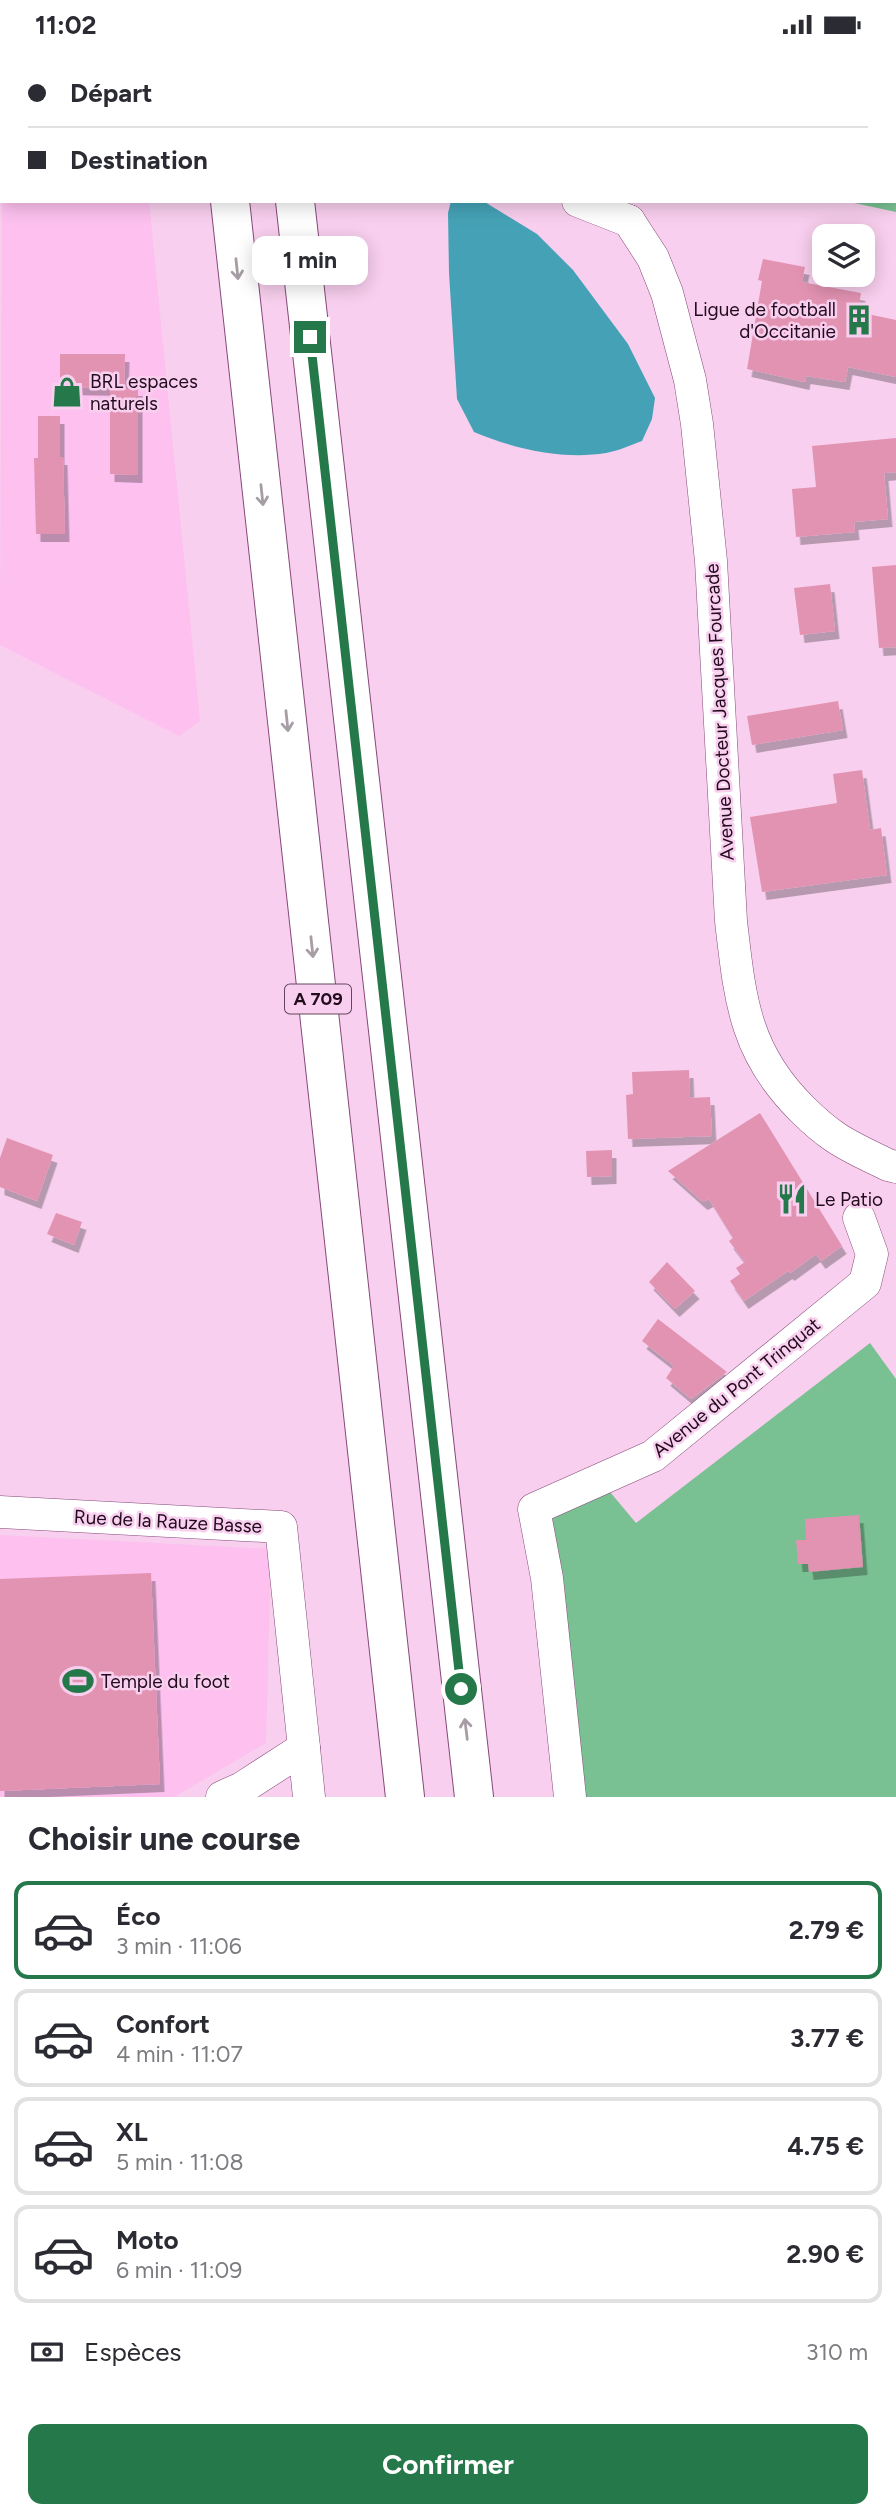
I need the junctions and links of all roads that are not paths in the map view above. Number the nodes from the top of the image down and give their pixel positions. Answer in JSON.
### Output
{"nodes":[{"id":1,"x":230,"y":203,"type":"edge"},
{"id":2,"x":295,"y":203,"type":"edge"},
{"id":3,"x":589,"y":203,"type":"edge"},
{"id":4,"x":633,"y":211,"type":"edge"},
{"id":5,"x":896,"y":1167,"type":"edge"},
{"id":6,"x":859,"y":1218,"type":"dead end"},
{"id":7,"x":0,"y":1512,"type":"edge"},
{"id":8,"x":304,"y":1748,"type":"junction"},
{"id":9,"x":222,"y":1797,"type":"edge"},
{"id":10,"x":309,"y":1797,"type":"edge"},
{"id":11,"x":405,"y":1797,"type":"edge"},
{"id":12,"x":474,"y":1797,"type":"edge"},
{"id":13,"x":570,"y":1797,"type":"edge"}],
"edges":[{"from":1,"to":11,"type":"highway","number":"A 709","one_way":true},
{"from":12,"to":2,"type":"highway","one_way":true},
{"from":3,"to":4,"type":"street"},
{"from":4,"to":5,"type":"street","name":"Avenue Docteur Jacques Fourcade"},
{"from":6,"to":13,"type":"street","name":"Avenue du Pont Trinquat"},
{"from":7,"to":8,"type":"street","name":"Rue de la Rauze Basse"},
{"from":8,"to":9,"type":"street"},
{"from":8,"to":10,"type":"street"}]}
